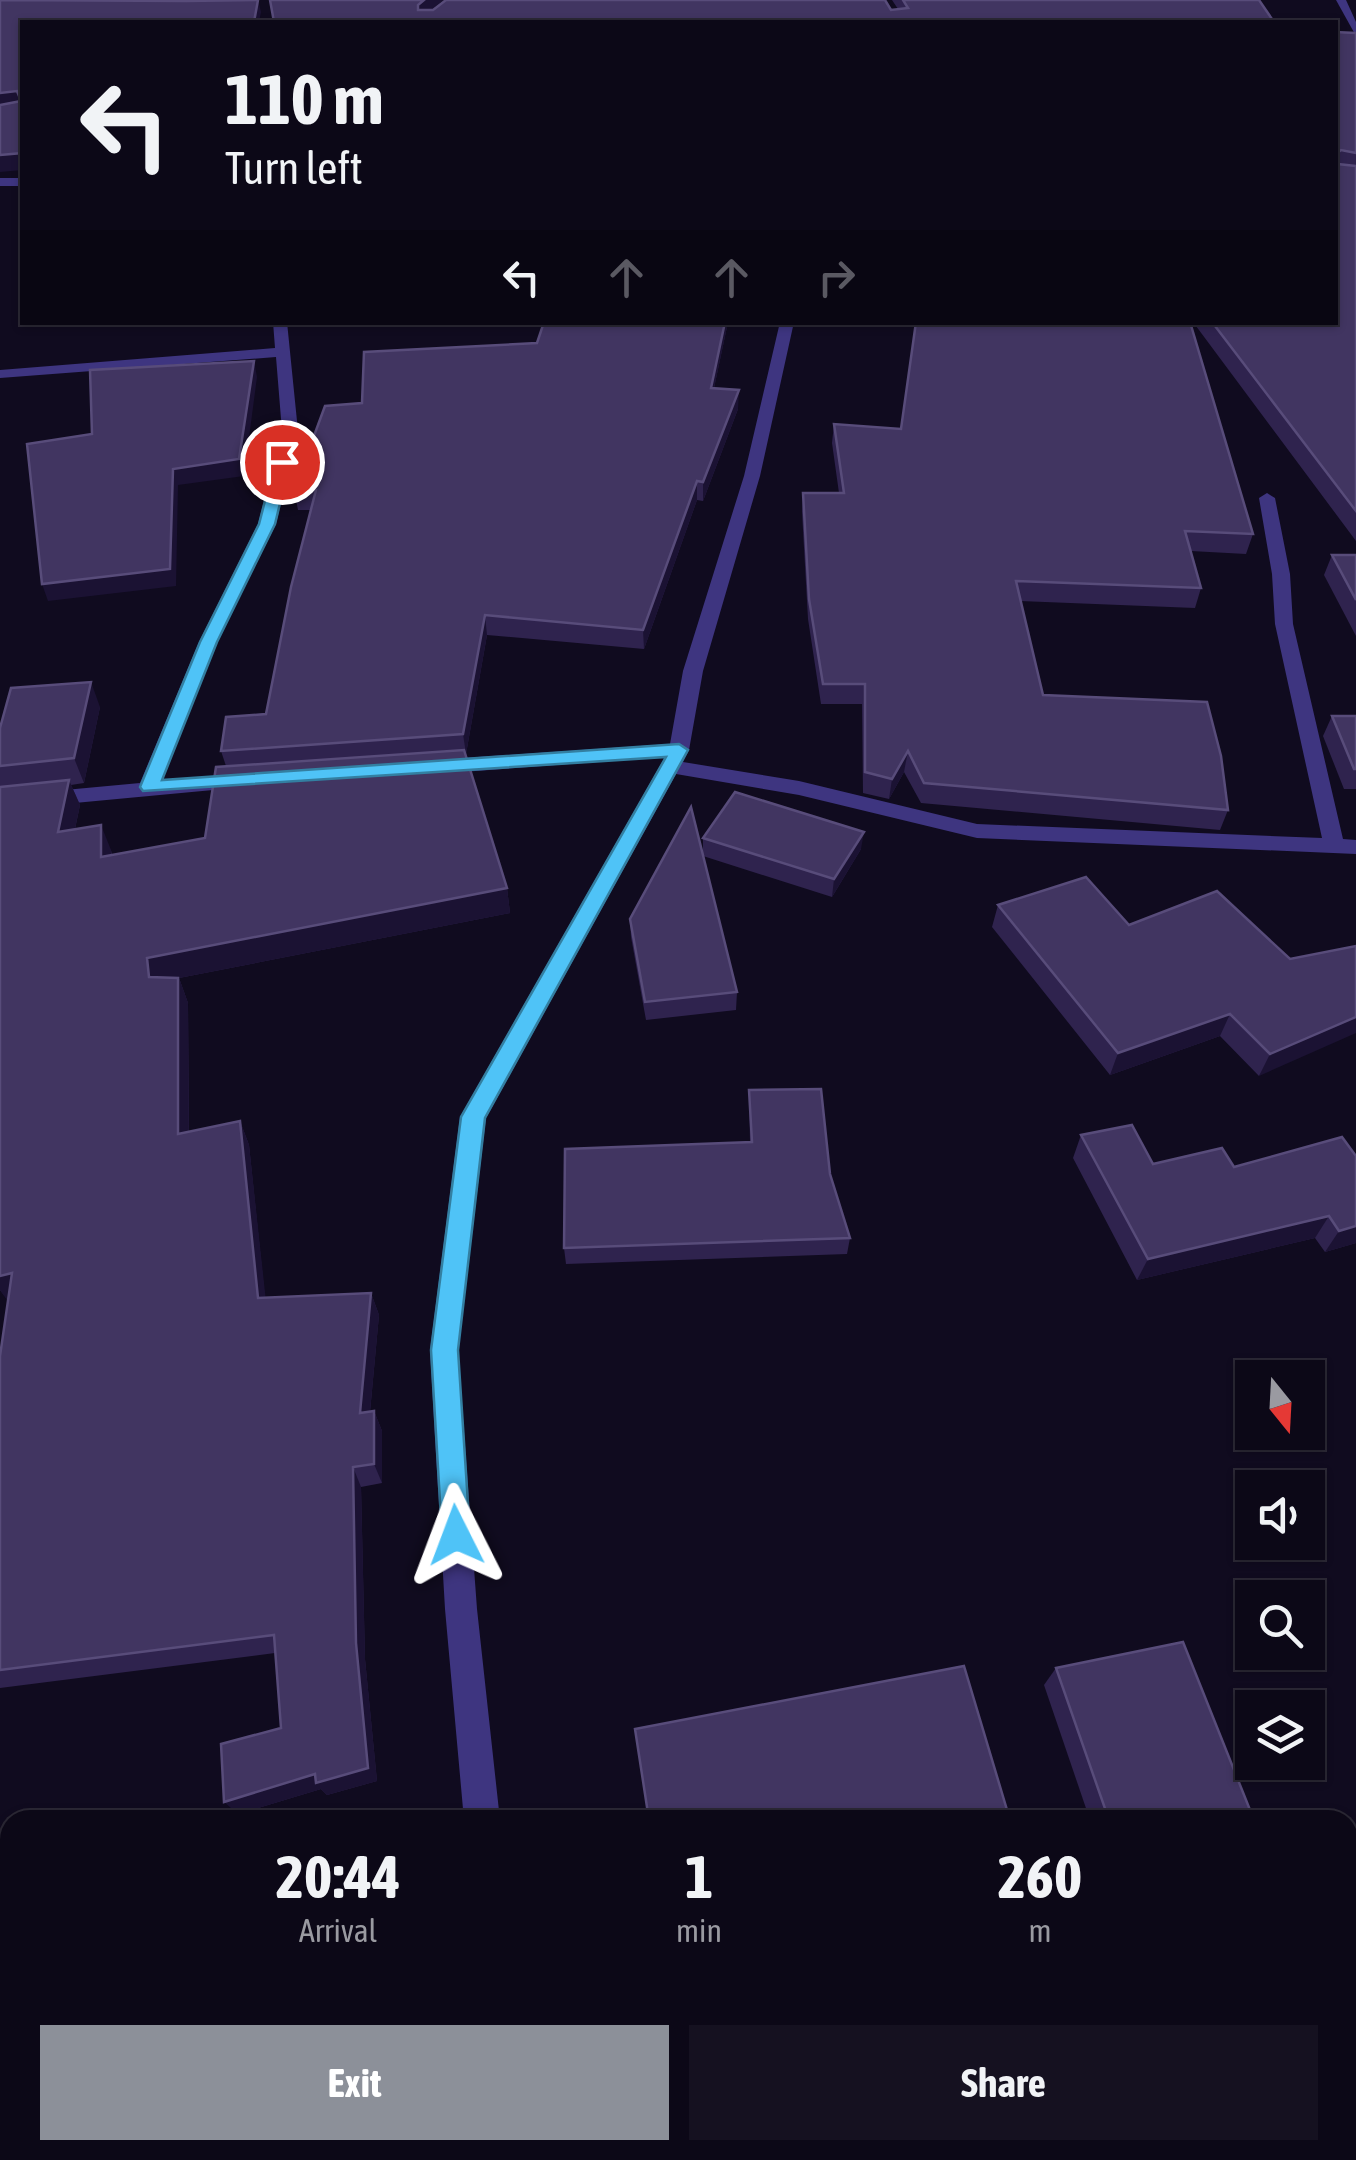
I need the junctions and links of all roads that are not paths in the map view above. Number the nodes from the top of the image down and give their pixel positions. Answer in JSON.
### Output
{"nodes":[{"id":1,"x":1341,"y":0,"type":"edge"},
{"id":2,"x":1354,"y":26,"type":"edge"},
{"id":3,"x":280,"y":325,"type":"edge"},
{"id":4,"x":786,"y":325,"type":"edge"},
{"id":5,"x":282,"y":352,"type":"junction"},
{"id":6,"x":0,"y":374,"type":"edge"},
{"id":7,"x":1266,"y":498,"type":"dead end"},
{"id":8,"x":674,"y":758,"type":"junction"},
{"id":9,"x":404,"y":769,"type":"edge"},
{"id":10,"x":267,"y":778,"type":"edge"},
{"id":11,"x":150,"y":787,"type":"junction"},
{"id":12,"x":0,"y":803,"type":"edge"},
{"id":13,"x":1345,"y":846,"type":"edge"},
{"id":14,"x":481,"y":1810,"type":"edge"}],
"edges":[{"from":1,"to":2,"type":"street"},
{"from":3,"to":5,"type":"street"},
{"from":4,"to":8,"type":"street"},
{"from":5,"to":6,"type":"street"},
{"from":5,"to":11,"type":"street"},
{"from":7,"to":13,"type":"street"},
{"from":8,"to":9,"type":"street"},
{"from":8,"to":13,"type":"street"},
{"from":8,"to":14,"type":"street"},
{"from":10,"to":11,"type":"street"},
{"from":11,"to":12,"type":"street"}]}
